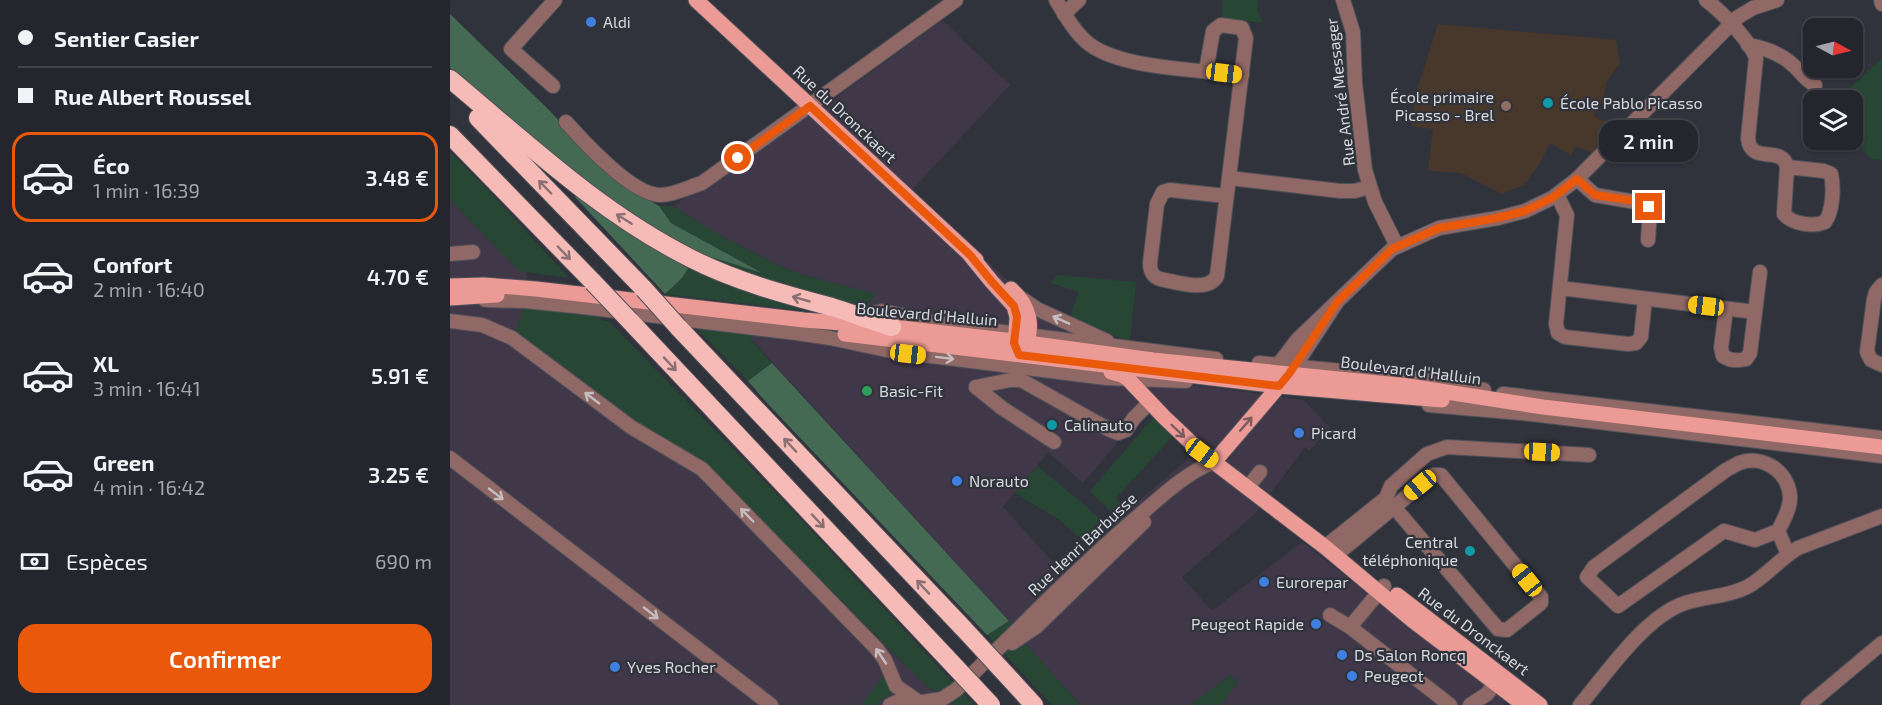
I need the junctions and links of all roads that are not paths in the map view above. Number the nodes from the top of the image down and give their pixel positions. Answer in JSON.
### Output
{"nodes":[{"id":1,"x":555,"y":0,"type":"edge"},
{"id":2,"x":696,"y":0,"type":"edge"},
{"id":3,"x":956,"y":0,"type":"edge"},
{"id":4,"x":1056,"y":0,"type":"edge"},
{"id":5,"x":1079,"y":0,"type":"edge"},
{"id":6,"x":1343,"y":0,"type":"edge"},
{"id":7,"x":1706,"y":0,"type":"edge"},
{"id":8,"x":1777,"y":0,"type":"edge"},
{"id":9,"x":1064,"y":14,"type":"junction"},
{"id":10,"x":1730,"y":24,"type":"junction"},
{"id":11,"x":1748,"y":45,"type":"junction"},
{"id":12,"x":1206,"y":71,"type":"junction"},
{"id":13,"x":1242,"y":75,"type":"junction"},
{"id":14,"x":450,"y":79,"type":"edge"},
{"id":15,"x":1815,"y":84,"type":"dead end"},
{"id":16,"x":553,"y":86,"type":"dead end"},
{"id":17,"x":450,"y":90,"type":"edge"},
{"id":18,"x":810,"y":106,"type":"junction"},
{"id":19,"x":566,"y":122,"type":"dead end"},
{"id":20,"x":450,"y":135,"type":"edge"},
{"id":21,"x":1787,"y":166,"type":"junction"},
{"id":22,"x":1229,"y":178,"type":"junction"},
{"id":23,"x":1577,"y":179,"type":"junction"},
{"id":24,"x":1370,"y":187,"type":"junction"},
{"id":25,"x":1557,"y":195,"type":"junction"},
{"id":26,"x":1227,"y":196,"type":"junction"},
{"id":27,"x":1647,"y":240,"type":"dead end"},
{"id":28,"x":1397,"y":246,"type":"junction"},
{"id":29,"x":473,"y":252,"type":"dead end"},
{"id":30,"x":450,"y":254,"type":"edge"},
{"id":31,"x":970,"y":255,"type":"junction"},
{"id":32,"x":1760,"y":272,"type":"dead end"},
{"id":33,"x":450,"y":279,"type":"edge"},
{"id":34,"x":1882,"y":285,"type":"edge"},
{"id":35,"x":450,"y":286,"type":"edge"},
{"id":36,"x":1560,"y":288,"type":"junction"},
{"id":37,"x":450,"y":297,"type":"edge"},
{"id":38,"x":1021,"y":298,"type":"junction"},
{"id":39,"x":1645,"y":299,"type":"junction"},
{"id":40,"x":450,"y":302,"type":"edge"},
{"id":41,"x":1726,"y":309,"type":"junction"},
{"id":42,"x":1755,"y":312,"type":"junction"},
{"id":43,"x":856,"y":316,"type":"junction"},
{"id":44,"x":450,"y":321,"type":"edge"},
{"id":45,"x":892,"y":327,"type":"junction"},
{"id":46,"x":1020,"y":341,"type":"junction"},
{"id":47,"x":1120,"y":348,"type":"junction"},
{"id":48,"x":1153,"y":360,"type":"junction"},
{"id":49,"x":1882,"y":365,"type":"edge"},
{"id":50,"x":1281,"y":376,"type":"junction"},
{"id":51,"x":1128,"y":379,"type":"junction"},
{"id":52,"x":1150,"y":402,"type":"junction"},
{"id":53,"x":1882,"y":438,"type":"edge"},
{"id":54,"x":1054,"y":442,"type":"dead end"},
{"id":55,"x":1882,"y":447,"type":"edge"},
{"id":56,"x":1589,"y":455,"type":"dead end"},
{"id":57,"x":1882,"y":456,"type":"edge"},
{"id":58,"x":450,"y":458,"type":"edge"},
{"id":59,"x":1214,"y":462,"type":"junction"},
{"id":60,"x":1260,"y":472,"type":"dead end"},
{"id":61,"x":1248,"y":487,"type":"junction"},
{"id":62,"x":1394,"y":507,"type":"junction"},
{"id":63,"x":1882,"y":516,"type":"edge"},
{"id":64,"x":1778,"y":531,"type":"junction"},
{"id":65,"x":1331,"y":551,"type":"junction"},
{"id":66,"x":1788,"y":554,"type":"junction"},
{"id":67,"x":1381,"y":589,"type":"junction"},
{"id":68,"x":1330,"y":615,"type":"dead end"},
{"id":69,"x":1350,"y":627,"type":"junction"},
{"id":70,"x":1882,"y":644,"type":"edge"},
{"id":71,"x":1499,"y":679,"type":"junction"},
{"id":72,"x":956,"y":690,"type":"junction"},
{"id":73,"x":922,"y":702,"type":"edge"},
{"id":74,"x":771,"y":705,"type":"edge"},
{"id":75,"x":890,"y":705,"type":"edge"},
{"id":76,"x":947,"y":705,"type":"edge"},
{"id":77,"x":991,"y":705,"type":"edge"},
{"id":78,"x":1034,"y":705,"type":"edge"},
{"id":79,"x":1450,"y":705,"type":"edge"},
{"id":80,"x":1470,"y":705,"type":"edge"},
{"id":81,"x":1524,"y":705,"type":"edge"},
{"id":82,"x":1540,"y":705,"type":"edge"},
{"id":83,"x":1580,"y":705,"type":"edge"},
{"id":84,"x":1808,"y":705,"type":"edge"}],
"edges":[{"from":1,"to":16,"type":"street"},
{"from":2,"to":18,"type":"main road","name":"Rue du Dronckaert"},
{"from":3,"to":18,"type":"street"},
{"from":4,"to":9,"type":"street"},
{"from":5,"to":9,"type":"street"},
{"from":6,"to":24,"type":"street","name":"Rue André Messager"},
{"from":7,"to":10,"type":"street"},
{"from":8,"to":10,"type":"street","name":"Rue Henri Barbusse"},
{"from":9,"to":12,"type":"street"},
{"from":10,"to":11,"type":"street"},
{"from":10,"to":23,"type":"street","name":"Rue Henri Barbusse"},
{"from":11,"to":15,"type":"street"},
{"from":11,"to":21,"type":"street"},
{"from":12,"to":13,"type":"street"},
{"from":12,"to":13,"type":"street"},
{"from":13,"to":22,"type":"street"},
{"from":43,"to":14,"type":"highway","one_way":true},
{"from":78,"to":17,"type":"highway","one_way":true,"bridge":true},
{"from":18,"to":19,"type":"street"},
{"from":18,"to":31,"type":"main road","name":"Rue du Dronckaert"},
{"from":20,"to":77,"type":"highway","one_way":true,"bridge":true},
{"from":21,"to":21,"type":"street"},
{"from":22,"to":24,"type":"street"},
{"from":22,"to":26,"type":"street"},
{"from":23,"to":25,"type":"street","name":"Rue Henri Barbusse"},
{"from":23,"to":27,"type":"street"},
{"from":24,"to":28,"type":"street","name":"Rue André Messager"},
{"from":25,"to":28,"type":"street","name":"Rue Henri Barbusse"},
{"from":25,"to":36,"type":"street"},
{"from":26,"to":26,"type":"street"},
{"from":28,"to":50,"type":"street","name":"Rue Henri Barbusse"},
{"from":29,"to":30,"type":"street"},
{"from":31,"to":38,"type":"main road","name":"Rue du Dronckaert"},
{"from":31,"to":46,"type":"main road","name":"Rue du Dronckaert"},
{"from":32,"to":42,"type":"street"},
{"from":33,"to":43,"type":"street"},
{"from":34,"to":49,"type":"street"},
{"from":35,"to":45,"type":"main road","name":"Boulevard d'Halluin"},
{"from":36,"to":39,"type":"street"},
{"from":36,"to":39,"type":"street"},
{"from":37,"to":46,"type":"main road","name":"Boulevard d'Halluin"},
{"from":38,"to":46,"type":"main road"},
{"from":47,"to":38,"type":"street","one_way":true},
{"from":39,"to":41,"type":"street"},
{"from":40,"to":51,"type":"street","one_way":true},
{"from":41,"to":42,"type":"street"},
{"from":41,"to":42,"type":"street"},
{"from":43,"to":45,"type":"highway"},
{"from":43,"to":46,"type":"street"},
{"from":73,"to":44,"type":"street","one_way":true},
{"from":45,"to":46,"type":"main road","name":"Boulevard d'Halluin"},
{"from":46,"to":47,"type":"street"},
{"from":46,"to":48,"type":"main road","name":"Boulevard d'Halluin"},
{"from":46,"to":50,"type":"main road","name":"Boulevard d'Halluin"},
{"from":46,"to":51,"type":"main road","name":"Rue du Dronckaert"},
{"from":47,"to":48,"type":"street"},
{"from":47,"to":50,"type":"street"},
{"from":48,"to":50,"type":"main road","name":"Boulevard d'Halluin"},
{"from":50,"to":51,"type":"street"},
{"from":50,"to":53,"type":"street"},
{"from":50,"to":55,"type":"main road","name":"Boulevard d'Halluin"},
{"from":50,"to":57,"type":"street"},
{"from":59,"to":50,"type":"main road","name":"Rue Henri Barbusse","one_way":true},
{"from":51,"to":52,"type":"main road","name":"Rue du Dronckaert"},
{"from":52,"to":54,"type":"street"},
{"from":52,"to":59,"type":"main road","name":"Rue du Dronckaert","one_way":true},
{"from":56,"to":65,"type":"street"},
{"from":58,"to":74,"type":"street","one_way":true},
{"from":59,"to":61,"type":"main road","name":"Rue du Dronckaert"},
{"from":59,"to":72,"type":"street","name":"Rue Henri Barbusse"},
{"from":60,"to":61,"type":"street"},
{"from":61,"to":65,"type":"main road","name":"Rue du Dronckaert"},
{"from":62,"to":62,"type":"street"},
{"from":62,"to":65,"type":"street"},
{"from":63,"to":66,"type":"street"},
{"from":64,"to":64,"type":"street"},
{"from":64,"to":66,"type":"street"},
{"from":65,"to":67,"type":"main road","name":"Rue du Dronckaert"},
{"from":66,"to":83,"type":"street"},
{"from":67,"to":69,"type":"street"},
{"from":67,"to":71,"type":"main road","name":"Rue du Dronckaert"},
{"from":68,"to":69,"type":"street"},
{"from":69,"to":79,"type":"street"},
{"from":70,"to":84,"type":"street"},
{"from":71,"to":80,"type":"street"},
{"from":71,"to":81,"type":"main road","name":"Rue du Dronckaert"},
{"from":71,"to":82,"type":"main road","name":"Rue du Dronckaert"},
{"from":72,"to":73,"type":"street","name":"Rue Henri Barbusse"},
{"from":72,"to":76,"type":"street","name":"Rue Henri Barbusse"},
{"from":73,"to":75,"type":"street","name":"Rue Henri Barbusse"}]}
